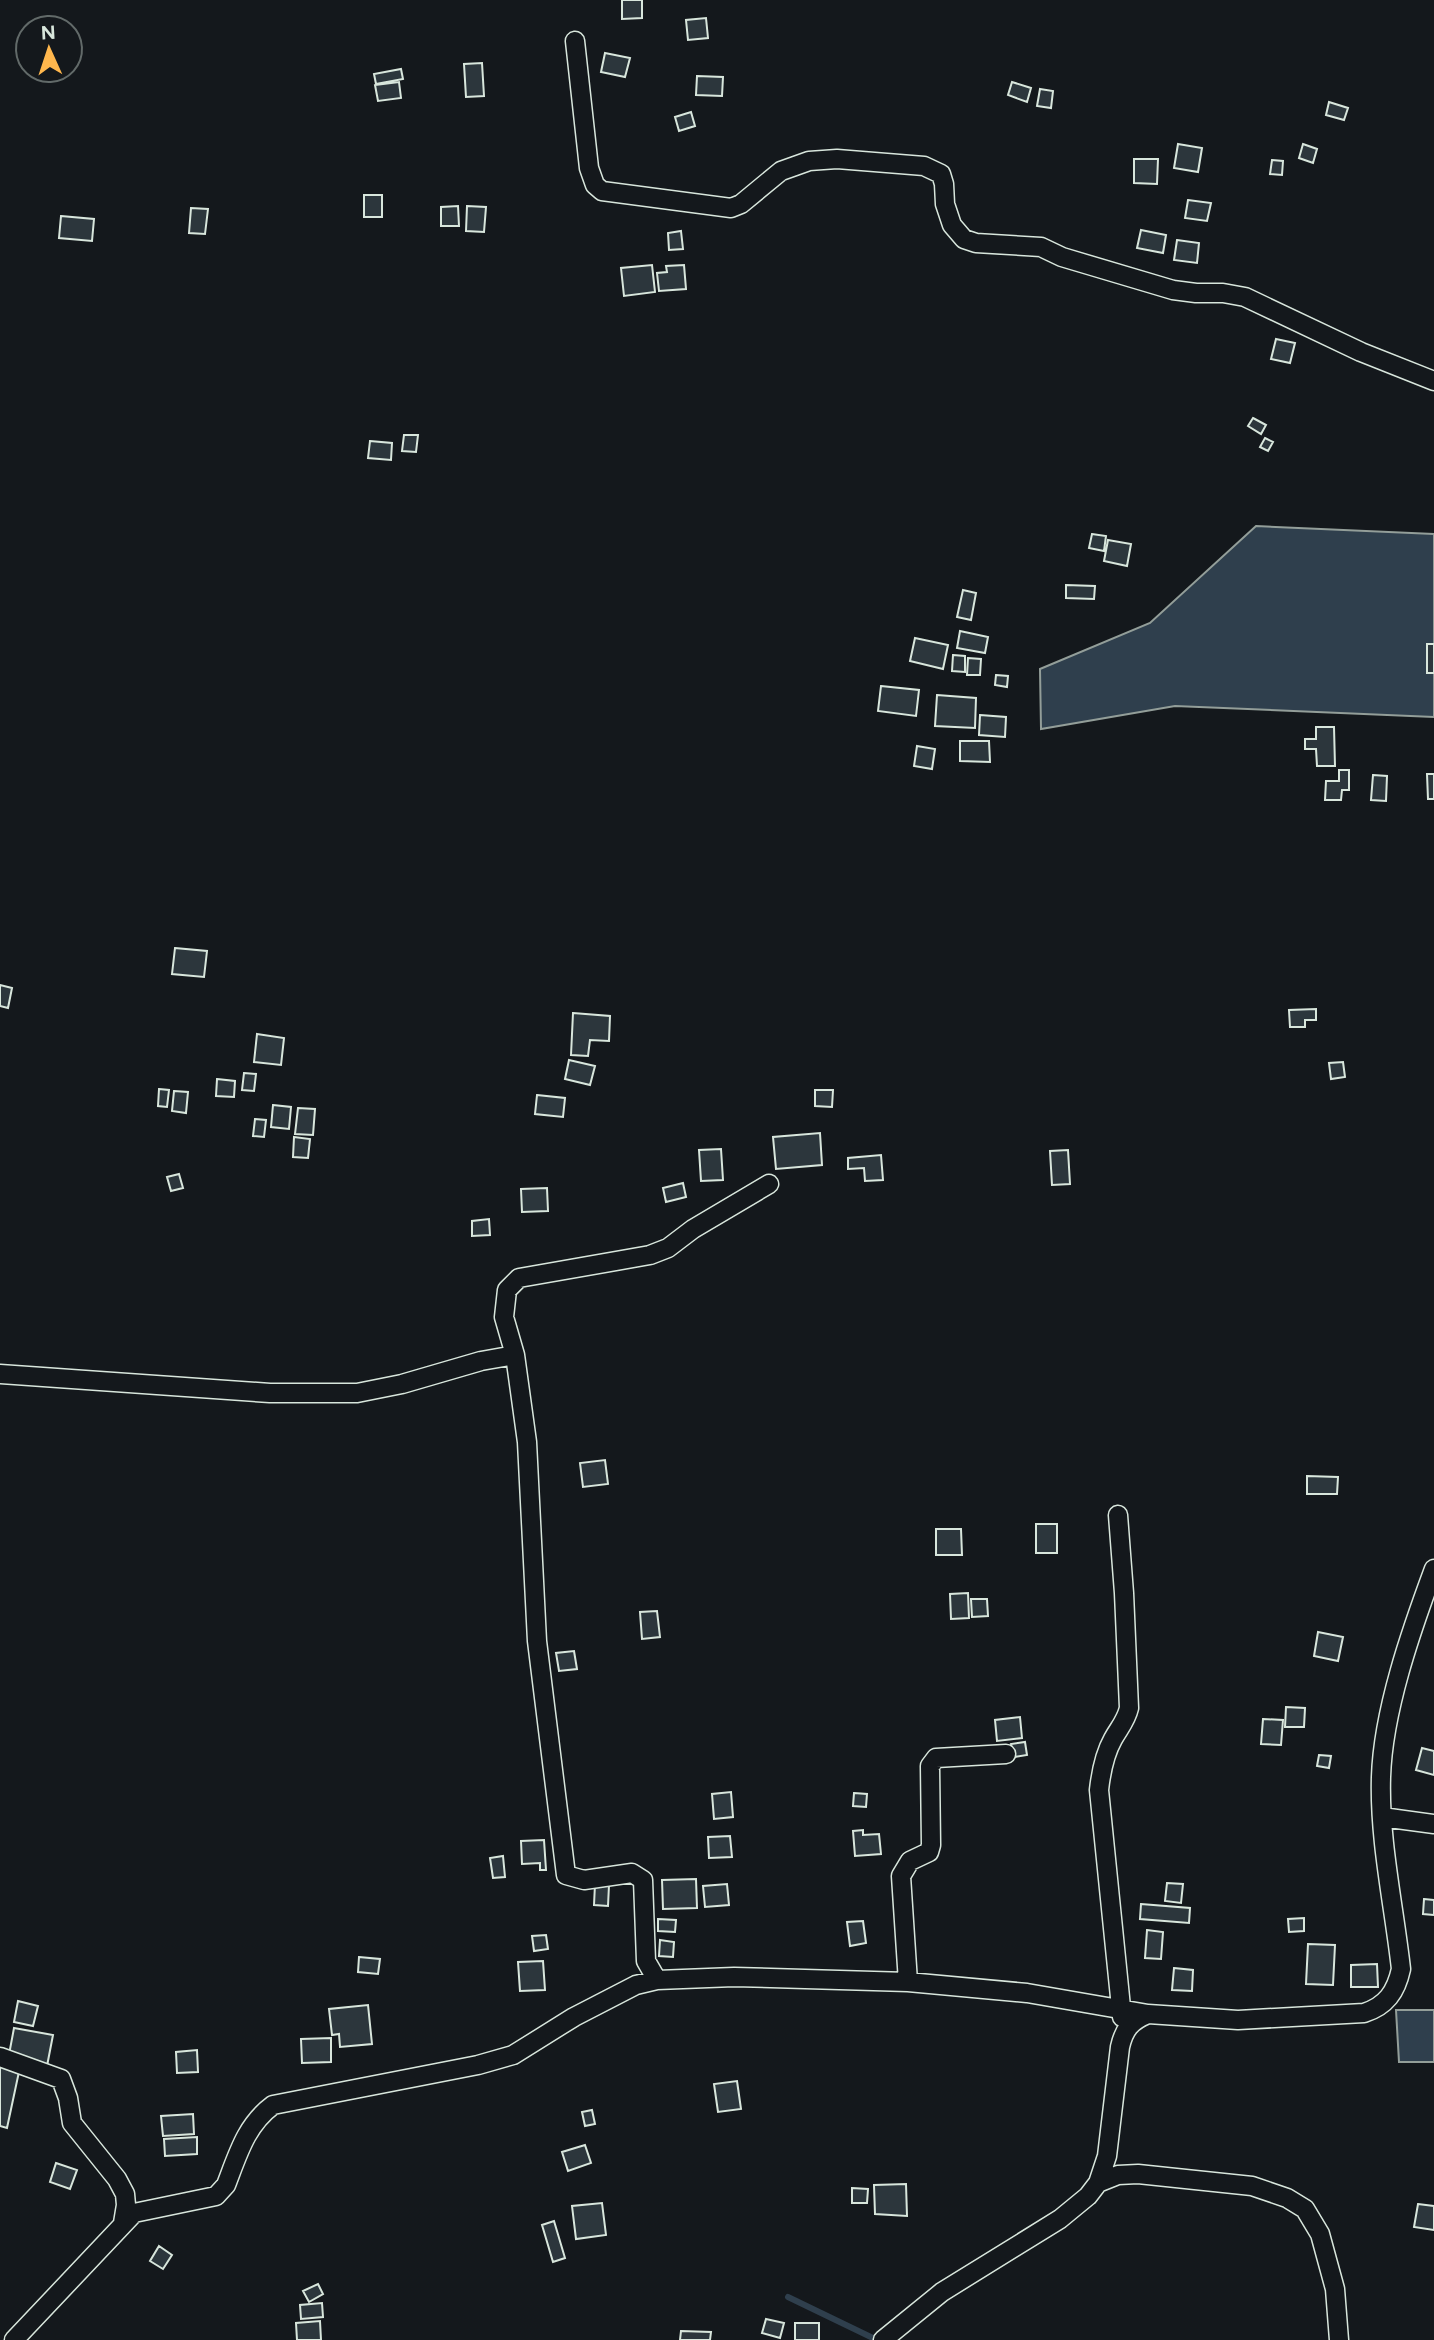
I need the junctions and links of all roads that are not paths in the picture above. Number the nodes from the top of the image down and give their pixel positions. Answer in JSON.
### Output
{"nodes":[{"id":1,"x":575,"y":41,"type":"dead end"},
{"id":2,"x":1434,"y":381,"type":"edge"},
{"id":3,"x":769,"y":1184,"type":"dead end"},
{"id":4,"x":515,"y":1355,"type":"junction"},
{"id":5,"x":0,"y":1374,"type":"edge"},
{"id":6,"x":1118,"y":1516,"type":"dead end"},
{"id":7,"x":1434,"y":1569,"type":"edge"},
{"id":8,"x":1006,"y":1754,"type":"dead end"},
{"id":9,"x":1382,"y":1817,"type":"junction"},
{"id":10,"x":1434,"y":1824,"type":"edge"},
{"id":11,"x":657,"y":1980,"type":"junction"},
{"id":12,"x":908,"y":1982,"type":"junction"},
{"id":13,"x":1120,"y":2008,"type":"junction"},
{"id":14,"x":1148,"y":2014,"type":"junction"},
{"id":15,"x":1124,"y":2031,"type":"junction"},
{"id":16,"x":0,"y":2057,"type":"edge"},
{"id":17,"x":1107,"y":2156,"type":"junction"},
{"id":18,"x":1123,"y":2175,"type":"junction"},
{"id":19,"x":1098,"y":2183,"type":"junction"},
{"id":20,"x":123,"y":2222,"type":"junction"},
{"id":21,"x":884,"y":2339,"type":"edge"},
{"id":22,"x":14,"y":2340,"type":"edge"},
{"id":23,"x":1339,"y":2340,"type":"edge"}],
"edges":[{"from":1,"to":2,"type":"street"},
{"from":3,"to":4,"type":"street"},
{"from":4,"to":5,"type":"street"},
{"from":4,"to":11,"type":"street"},
{"from":6,"to":13,"type":"street"},
{"from":7,"to":9,"type":"street"},
{"from":8,"to":12,"type":"street"},
{"from":9,"to":10,"type":"street"},
{"from":9,"to":14,"type":"street"},
{"from":11,"to":12,"type":"street"},
{"from":11,"to":20,"type":"street"},
{"from":12,"to":13,"type":"street"},
{"from":13,"to":14,"type":"street"},
{"from":13,"to":15,"type":"street"},
{"from":14,"to":15,"type":"street"},
{"from":15,"to":17,"type":"street"},
{"from":16,"to":20,"type":"street"},
{"from":17,"to":18,"type":"street"},
{"from":17,"to":19,"type":"street"},
{"from":18,"to":19,"type":"street"},
{"from":18,"to":23,"type":"street"},
{"from":19,"to":21,"type":"street"},
{"from":20,"to":22,"type":"street"}]}
